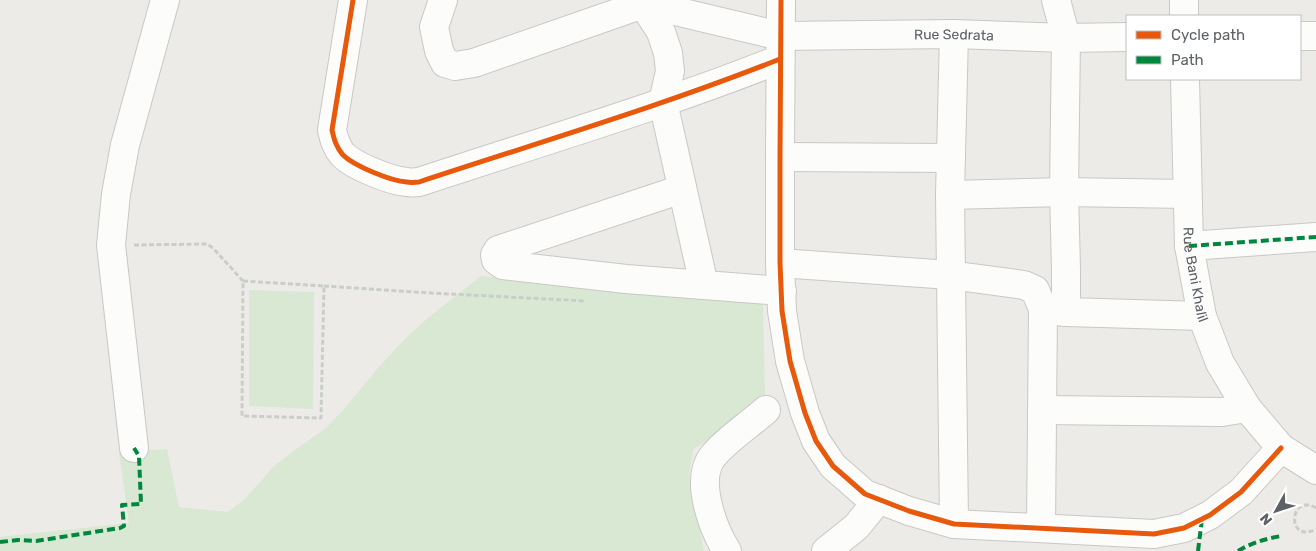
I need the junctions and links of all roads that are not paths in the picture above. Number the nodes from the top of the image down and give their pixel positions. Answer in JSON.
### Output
{"nodes":[{"id":1,"x":165,"y":0,"type":"edge"},
{"id":2,"x":353,"y":0,"type":"edge"},
{"id":3,"x":443,"y":0,"type":"edge"},
{"id":4,"x":781,"y":0,"type":"edge"},
{"id":5,"x":1056,"y":0,"type":"edge"},
{"id":6,"x":1184,"y":0,"type":"edge"},
{"id":7,"x":636,"y":2,"type":"edge"},
{"id":8,"x":1184,"y":15,"type":"edge"},
{"id":9,"x":954,"y":34,"type":"junction"},
{"id":10,"x":1301,"y":36,"type":"edge"},
{"id":11,"x":1316,"y":36,"type":"edge"},
{"id":12,"x":1126,"y":37,"type":"edge"},
{"id":13,"x":1066,"y":38,"type":"junction"},
{"id":14,"x":780,"y":48,"type":"junction"},
{"id":15,"x":1185,"y":80,"type":"edge"},
{"id":16,"x":663,"y":102,"type":"junction"},
{"id":17,"x":780,"y":158,"type":"junction"},
{"id":18,"x":951,"y":158,"type":"junction"},
{"id":19,"x":682,"y":189,"type":"junction"},
{"id":20,"x":1064,"y":192,"type":"junction"},
{"id":21,"x":1187,"y":194,"type":"junction"},
{"id":22,"x":950,"y":195,"type":"junction"},
{"id":23,"x":1316,"y":237,"type":"edge"},
{"id":24,"x":1189,"y":246,"type":"junction"},
{"id":25,"x":780,"y":263,"type":"junction"},
{"id":26,"x":950,"y":275,"type":"junction"},
{"id":27,"x":704,"y":285,"type":"junction"},
{"id":28,"x":782,"y":291,"type":"junction"},
{"id":29,"x":1054,"y":311,"type":"junction"},
{"id":30,"x":1202,"y":316,"type":"junction"},
{"id":31,"x":1247,"y":408,"type":"junction"},
{"id":32,"x":766,"y":410,"type":"dead end"},
{"id":33,"x":1042,"y":410,"type":"junction"},
{"id":34,"x":134,"y":448,"type":"dead end"},
{"id":35,"x":1280,"y":448,"type":"junction"},
{"id":36,"x":1316,"y":470,"type":"edge"},
{"id":37,"x":879,"y":500,"type":"junction"},
{"id":38,"x":954,"y":524,"type":"junction"},
{"id":39,"x":1041,"y":528,"type":"junction"},
{"id":40,"x":727,"y":551,"type":"edge"},
{"id":41,"x":826,"y":551,"type":"edge"}],
"edges":[{"from":1,"to":34,"type":"street"},
{"from":2,"to":16,"type":"street"},
{"from":3,"to":7,"type":"street"},
{"from":4,"to":14,"type":"street"},
{"from":5,"to":13,"type":"street"},
{"from":6,"to":8,"type":"street"},
{"from":7,"to":14,"type":"street"},
{"from":7,"to":16,"type":"street"},
{"from":9,"to":13,"type":"street","name":"Rue Sedrata"},
{"from":9,"to":14,"type":"street","name":"Rue Sedrata"},
{"from":9,"to":18,"type":"street"},
{"from":10,"to":11,"type":"street"},
{"from":12,"to":13,"type":"street","name":"Rue Sedrata"},
{"from":13,"to":20,"type":"street"},
{"from":14,"to":16,"type":"street"},
{"from":14,"to":17,"type":"street"},
{"from":15,"to":21,"type":"street","name":"Rue Bani Khalil"},
{"from":16,"to":19,"type":"street"},
{"from":17,"to":18,"type":"street"},
{"from":17,"to":25,"type":"street"},
{"from":18,"to":22,"type":"street"},
{"from":19,"to":27,"type":"street"},
{"from":19,"to":27,"type":"street"},
{"from":20,"to":21,"type":"street"},
{"from":20,"to":22,"type":"street"},
{"from":20,"to":29,"type":"street"},
{"from":21,"to":24,"type":"street","name":"Rue Bani Khalil"},
{"from":22,"to":26,"type":"street"},
{"from":23,"to":24,"type":"street"},
{"from":24,"to":30,"type":"street","name":"Rue Bani Khalil"},
{"from":25,"to":26,"type":"street"},
{"from":25,"to":28,"type":"street"},
{"from":26,"to":29,"type":"street"},
{"from":26,"to":38,"type":"street"},
{"from":27,"to":28,"type":"street"},
{"from":28,"to":37,"type":"street"},
{"from":29,"to":30,"type":"street"},
{"from":29,"to":33,"type":"street"},
{"from":30,"to":31,"type":"street","name":"Rue Bani Khalil"},
{"from":31,"to":33,"type":"street"},
{"from":31,"to":35,"type":"street","name":"Rue Bani Khalil"},
{"from":32,"to":40,"type":"street"},
{"from":33,"to":39,"type":"street"},
{"from":35,"to":36,"type":"street","name":"Rue Bani Khalil"},
{"from":35,"to":39,"type":"street"},
{"from":37,"to":38,"type":"street"},
{"from":37,"to":41,"type":"street"},
{"from":38,"to":39,"type":"street"}]}
